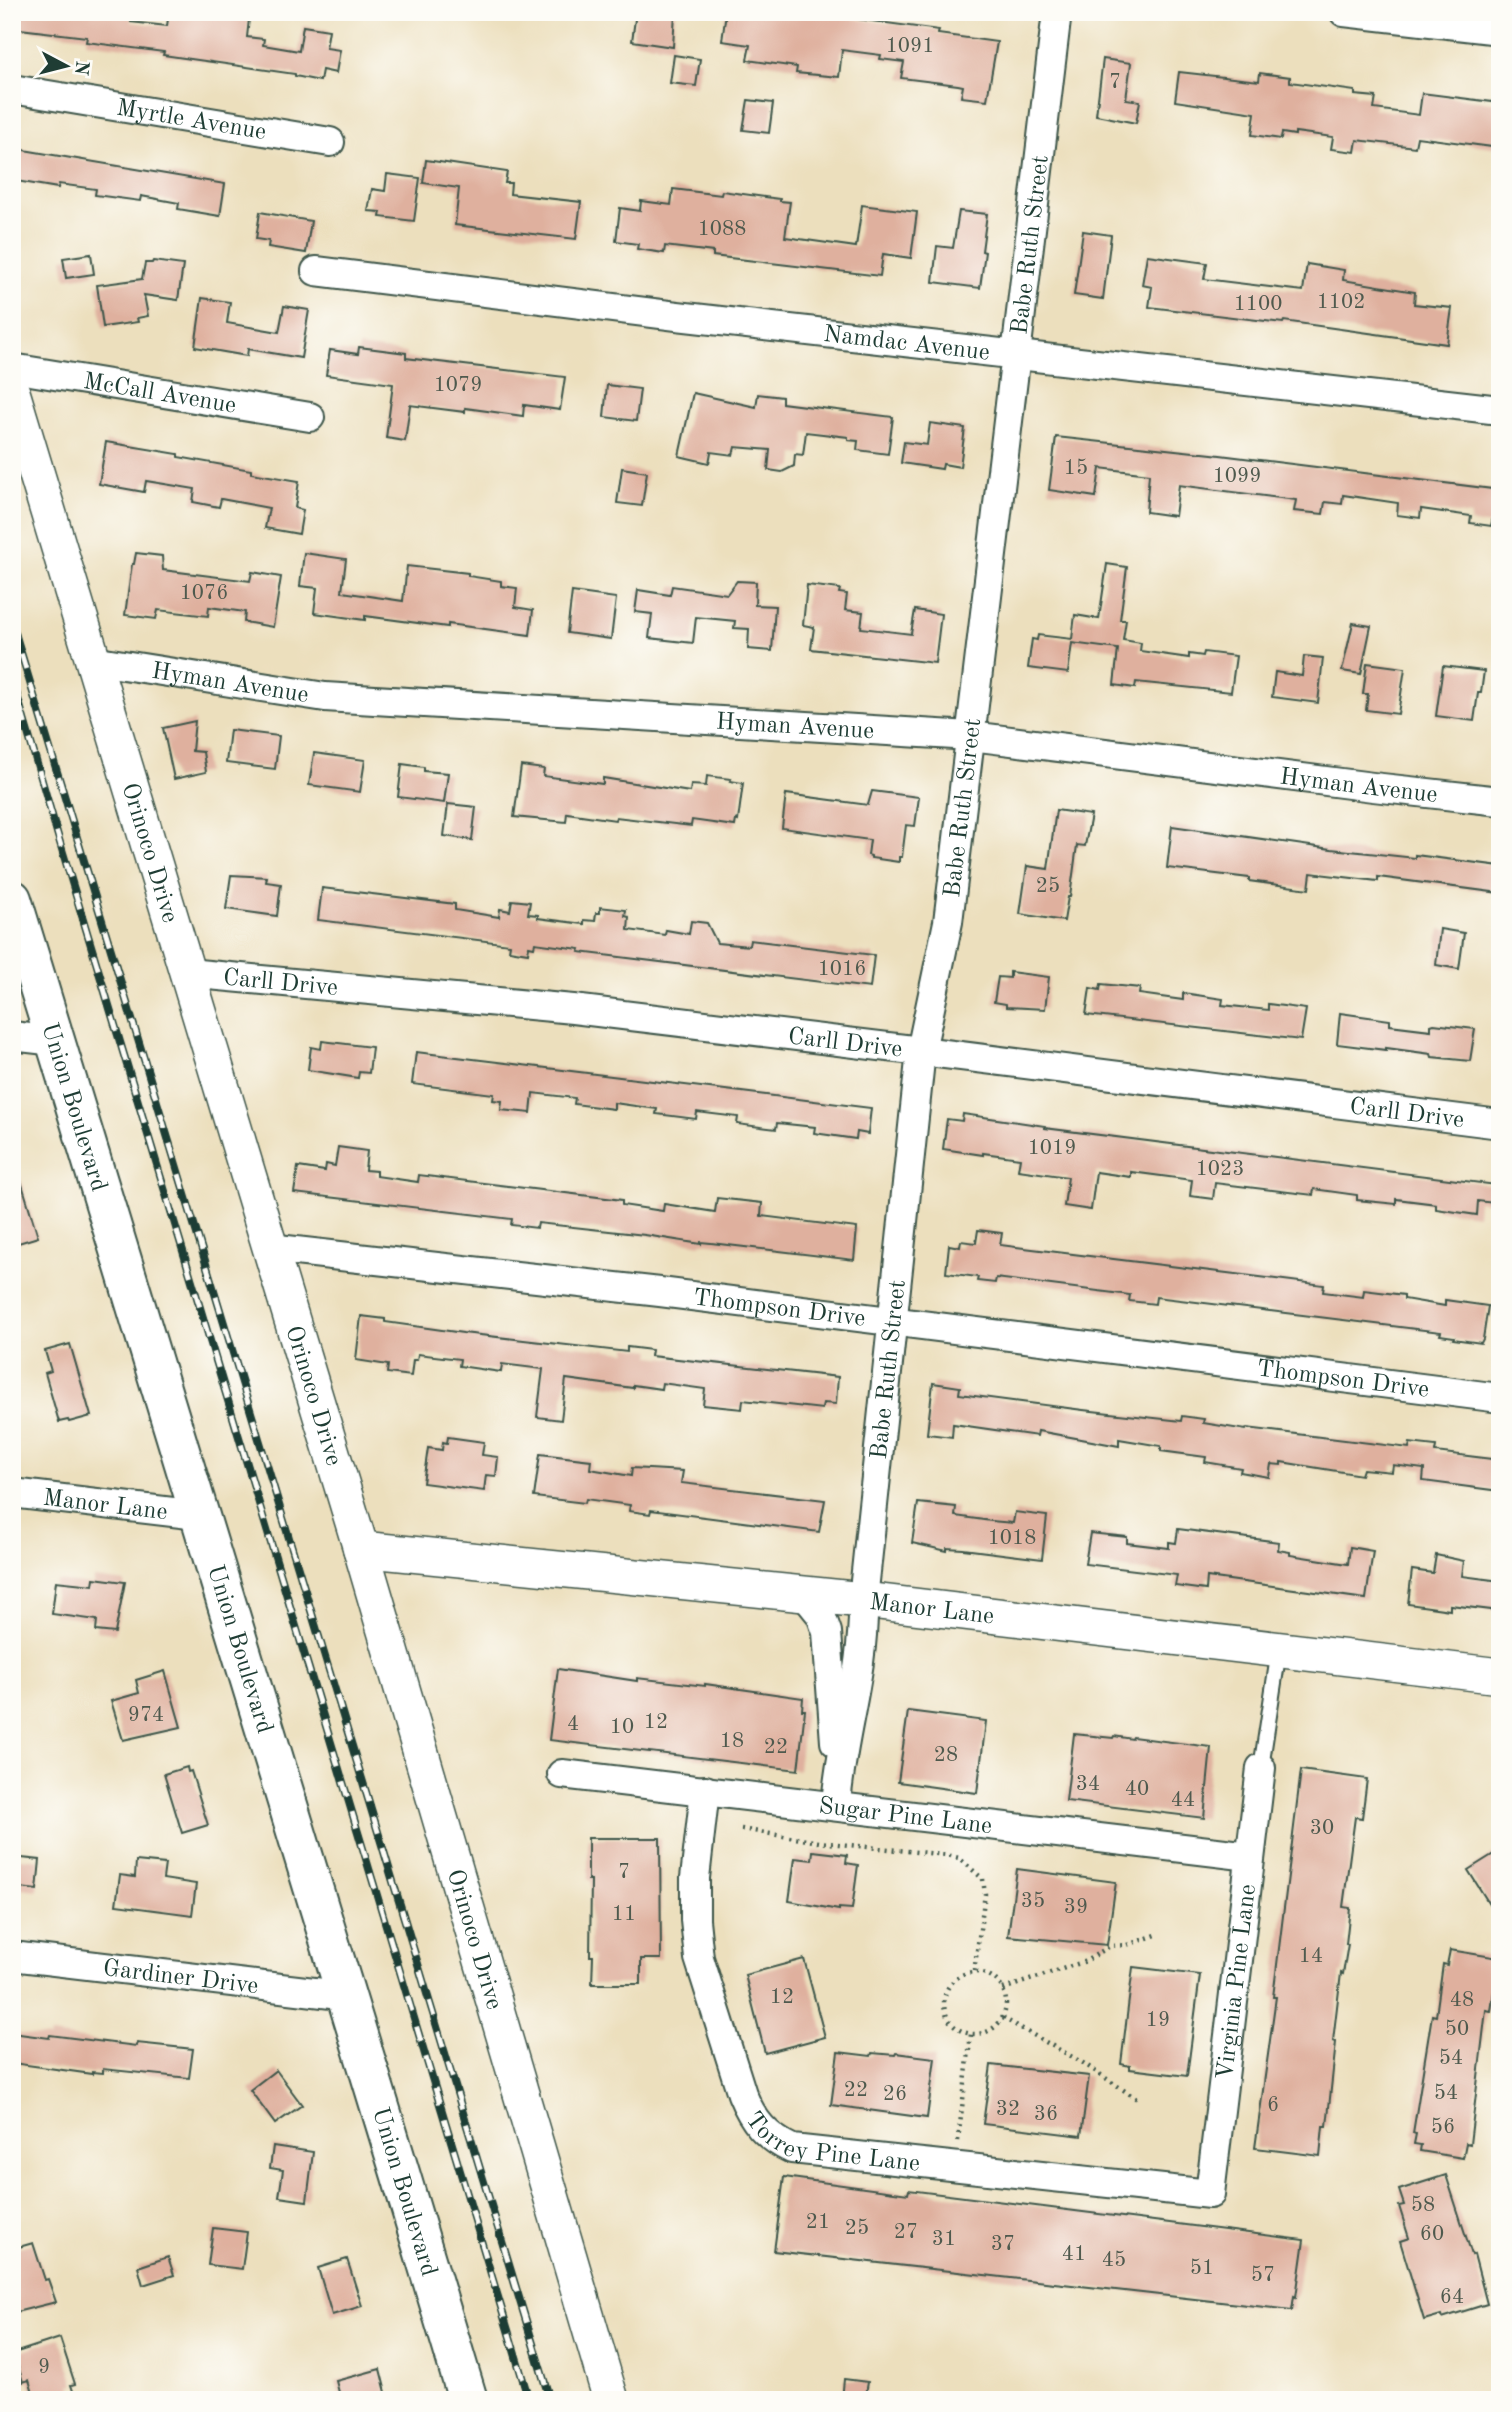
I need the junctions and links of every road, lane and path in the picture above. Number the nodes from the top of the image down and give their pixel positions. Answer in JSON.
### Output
{"nodes":[{"id":1,"x":1057,"y":12,"type":"edge"},
{"id":2,"x":1344,"y":12,"type":"edge"},
{"id":3,"x":1500,"y":30,"type":"edge"},
{"id":4,"x":12,"y":89,"type":"edge"},
{"id":5,"x":330,"y":142,"type":"dead end"},
{"id":6,"x":316,"y":271,"type":"dead end"},
{"id":7,"x":1017,"y":354,"type":"junction"},
{"id":8,"x":12,"y":368,"type":"edge"},
{"id":9,"x":12,"y":392,"type":"edge"},
{"id":10,"x":1500,"y":410,"type":"edge"},
{"id":11,"x":310,"y":417,"type":"dead end"},
{"id":12,"x":92,"y":660,"type":"junction"},
{"id":13,"x":971,"y":736,"type":"junction"},
{"id":14,"x":1500,"y":800,"type":"edge"},
{"id":15,"x":12,"y":900,"type":"edge"},
{"id":16,"x":187,"y":973,"type":"junction"},
{"id":17,"x":12,"y":1036,"type":"edge"},
{"id":18,"x":55,"y":1041,"type":"junction"},
{"id":19,"x":921,"y":1051,"type":"junction"},
{"id":20,"x":1500,"y":1124,"type":"edge"},
{"id":21,"x":269,"y":1248,"type":"junction"},
{"id":22,"x":894,"y":1321,"type":"junction"},
{"id":23,"x":1500,"y":1398,"type":"edge"},
{"id":24,"x":12,"y":1493,"type":"edge"},
{"id":25,"x":198,"y":1515,"type":"junction"},
{"id":26,"x":361,"y":1549,"type":"junction"},
{"id":27,"x":804,"y":1594,"type":"junction"},
{"id":28,"x":863,"y":1600,"type":"junction"},
{"id":29,"x":1279,"y":1650,"type":"junction"},
{"id":30,"x":1500,"y":1676,"type":"edge"},
{"id":31,"x":1261,"y":1768,"type":"joint"},
{"id":32,"x":562,"y":1773,"type":"dead end"},
{"id":33,"x":705,"y":1790,"type":"junction"},
{"id":34,"x":837,"y":1796,"type":"junction"},
{"id":35,"x":741,"y":1829,"type":"dead end"},
{"id":36,"x":1250,"y":1856,"type":"junction"},
{"id":37,"x":1159,"y":1934,"type":"dead end"},
{"id":38,"x":12,"y":1956,"type":"edge"},
{"id":39,"x":974,"y":1972,"type":"junction"},
{"id":40,"x":1003,"y":1989,"type":"junction"},
{"id":41,"x":348,"y":1996,"type":"junction"},
{"id":42,"x":1003,"y":2018,"type":"junction"},
{"id":43,"x":971,"y":2034,"type":"junction"},
{"id":44,"x":1137,"y":2099,"type":"dead end"},
{"id":45,"x":957,"y":2152,"type":"dead end"},
{"id":46,"x":1210,"y":2194,"type":"joint"},
{"id":47,"x":468,"y":2400,"type":"edge"},
{"id":48,"x":611,"y":2400,"type":"edge"}],
"edges":[{"from":1,"to":7,"type":"street","name":"Babe Ruth Street"},
{"from":2,"to":3,"type":"street"},
{"from":4,"to":5,"type":"street","name":"Myrtle Avenue"},
{"from":6,"to":7,"type":"street","name":"Namdac Avenue"},
{"from":7,"to":10,"type":"street","name":"Namdac Avenue"},
{"from":7,"to":13,"type":"street","name":"Babe Ruth Street"},
{"from":8,"to":11,"type":"street","name":"McCall Avenue"},
{"from":9,"to":12,"type":"street","name":"Orinoco Drive"},
{"from":12,"to":13,"type":"street","name":"Hyman Avenue"},
{"from":12,"to":16,"type":"street","name":"Orinoco Drive"},
{"from":13,"to":14,"type":"street","name":"Hyman Avenue"},
{"from":13,"to":19,"type":"street","name":"Babe Ruth Street"},
{"from":15,"to":18,"type":"main road","name":"Union Boulevard"},
{"from":16,"to":19,"type":"street","name":"Carll Drive"},
{"from":16,"to":21,"type":"street","name":"Orinoco Drive"},
{"from":17,"to":18,"type":"street"},
{"from":18,"to":25,"type":"main road","name":"Union Boulevard"},
{"from":19,"to":20,"type":"street","name":"Carll Drive"},
{"from":19,"to":22,"type":"street","name":"Babe Ruth Street"},
{"from":21,"to":22,"type":"street","name":"Thompson Drive"},
{"from":21,"to":26,"type":"street","name":"Orinoco Drive"},
{"from":22,"to":23,"type":"street","name":"Thompson Drive"},
{"from":22,"to":28,"type":"street","name":"Babe Ruth Street"},
{"from":24,"to":25,"type":"street","name":"Manor Lane"},
{"from":25,"to":41,"type":"main road","name":"Union Boulevard"},
{"from":26,"to":27,"type":"street","name":"Manor Lane"},
{"from":26,"to":48,"type":"street","name":"Orinoco Drive"},
{"from":27,"to":28,"type":"street","name":"Manor Lane"},
{"from":27,"to":34,"type":"street"},
{"from":28,"to":29,"type":"street","name":"Manor Lane"},
{"from":28,"to":34,"type":"street","name":"Babe Ruth Street"},
{"from":29,"to":30,"type":"street","name":"Manor Lane"},
{"from":29,"to":31,"type":"lane"},
{"from":31,"to":36,"type":"street","name":"Virginia Pine Lane"},
{"from":32,"to":33,"type":"street","name":"Sugar Pine Lane"},
{"from":33,"to":34,"type":"street","name":"Sugar Pine Lane"},
{"from":33,"to":46,"type":"street","name":"Torrey Pine Lane"},
{"from":34,"to":36,"type":"street","name":"Sugar Pine Lane"},
{"from":35,"to":39,"type":"path"},
{"from":36,"to":46,"type":"street","name":"Virginia Pine Lane"},
{"from":37,"to":40,"type":"path"},
{"from":38,"to":41,"type":"street","name":"Gardiner Drive"},
{"from":39,"to":40,"type":"path"},
{"from":39,"to":43,"type":"path"},
{"from":40,"to":42,"type":"path"},
{"from":41,"to":47,"type":"main road","name":"Union Boulevard"},
{"from":42,"to":43,"type":"path"},
{"from":42,"to":44,"type":"path"},
{"from":43,"to":45,"type":"path"}]}
